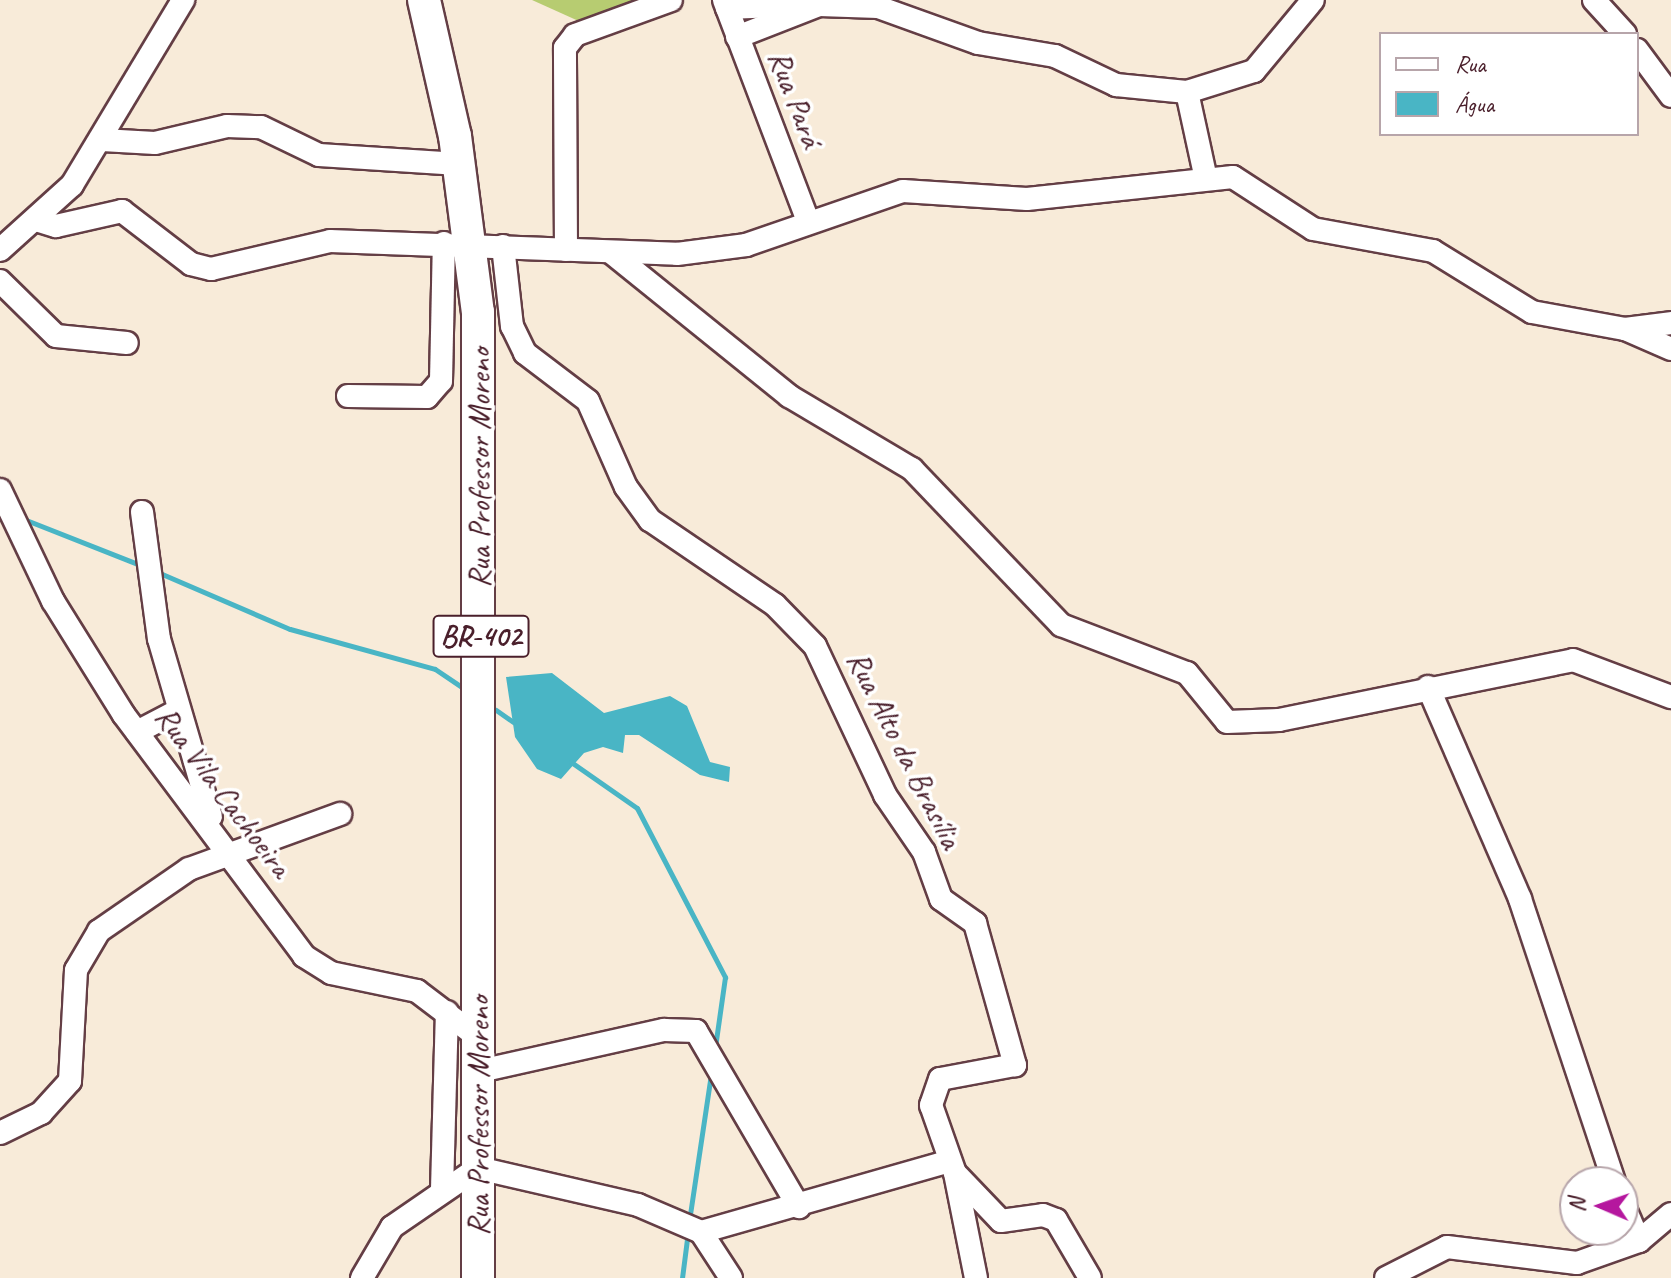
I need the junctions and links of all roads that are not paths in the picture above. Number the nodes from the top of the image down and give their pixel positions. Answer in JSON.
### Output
{"nodes":[{"id":1,"x":183,"y":0,"type":"edge"},
{"id":2,"x":424,"y":0,"type":"edge"},
{"id":3,"x":671,"y":0,"type":"edge"},
{"id":4,"x":1313,"y":0,"type":"edge"},
{"id":5,"x":1594,"y":0,"type":"edge"},
{"id":6,"x":726,"y":4,"type":"edge"},
{"id":7,"x":819,"y":5,"type":"junction"},
{"id":8,"x":1623,"y":32,"type":"edge"},
{"id":9,"x":737,"y":37,"type":"junction"},
{"id":10,"x":1639,"y":53,"type":"edge"},
{"id":11,"x":1187,"y":92,"type":"junction"},
{"id":12,"x":1671,"y":96,"type":"edge"},
{"id":13,"x":102,"y":140,"type":"junction"},
{"id":14,"x":459,"y":164,"type":"junction"},
{"id":15,"x":1206,"y":179,"type":"junction"},
{"id":16,"x":36,"y":220,"type":"junction"},
{"id":17,"x":808,"y":221,"type":"junction"},
{"id":18,"x":473,"y":245,"type":"junction"},
{"id":19,"x":0,"y":250,"type":"edge"},
{"id":20,"x":566,"y":250,"type":"junction"},
{"id":21,"x":612,"y":253,"type":"junction"},
{"id":22,"x":0,"y":281,"type":"edge"},
{"id":23,"x":1671,"y":323,"type":"edge"},
{"id":24,"x":1625,"y":329,"type":"junction"},
{"id":25,"x":127,"y":343,"type":"dead end"},
{"id":26,"x":1671,"y":349,"type":"edge"},
{"id":27,"x":348,"y":396,"type":"dead end"},
{"id":28,"x":0,"y":490,"type":"edge"},
{"id":29,"x":142,"y":512,"type":"dead end"},
{"id":30,"x":1428,"y":687,"type":"junction"},
{"id":31,"x":1671,"y":697,"type":"edge"},
{"id":32,"x":179,"y":710,"type":"junction"},
{"id":33,"x":137,"y":732,"type":"junction"},
{"id":34,"x":340,"y":814,"type":"dead end"},
{"id":35,"x":214,"y":830,"type":"junction"},
{"id":36,"x":233,"y":854,"type":"junction"},
{"id":37,"x":447,"y":1012,"type":"junction"},
{"id":38,"x":480,"y":1055,"type":"junction"},
{"id":39,"x":0,"y":1133,"type":"edge"},
{"id":40,"x":1609,"y":1166,"type":"edge"},
{"id":41,"x":953,"y":1167,"type":"junction"},
{"id":42,"x":478,"y":1168,"type":"junction"},
{"id":43,"x":442,"y":1189,"type":"junction"},
{"id":44,"x":799,"y":1207,"type":"junction"},
{"id":45,"x":1671,"y":1214,"type":"edge"},
{"id":46,"x":701,"y":1232,"type":"junction"},
{"id":47,"x":1639,"y":1241,"type":"edge"},
{"id":48,"x":1626,"y":1246,"type":"edge"},
{"id":49,"x":1591,"y":1260,"type":"junction"},
{"id":50,"x":362,"y":1278,"type":"edge"},
{"id":51,"x":478,"y":1278,"type":"edge"},
{"id":52,"x":731,"y":1278,"type":"edge"},
{"id":53,"x":976,"y":1278,"type":"edge"},
{"id":54,"x":1090,"y":1278,"type":"edge"},
{"id":55,"x":1386,"y":1278,"type":"edge"},
{"id":56,"x":1605,"y":1278,"type":"edge"}],
"edges":[{"from":1,"to":13,"type":"street"},
{"from":2,"to":14,"type":"highway","name":"Rua Professor Moreno","number":"BR-402"},
{"from":3,"to":20,"type":"street"},
{"from":4,"to":11,"type":"street"},
{"from":5,"to":8,"type":"street"},
{"from":6,"to":7,"type":"street"},
{"from":6,"to":9,"type":"street","name":"Rua Pará"},
{"from":7,"to":9,"type":"street"},
{"from":7,"to":11,"type":"street"},
{"from":9,"to":17,"type":"street","name":"Rua Pará"},
{"from":10,"to":12,"type":"street"},
{"from":11,"to":15,"type":"street"},
{"from":13,"to":14,"type":"street"},
{"from":13,"to":16,"type":"street"},
{"from":14,"to":18,"type":"highway","name":"Rua Professor Moreno","number":"BR-402"},
{"from":15,"to":17,"type":"street"},
{"from":15,"to":24,"type":"street"},
{"from":16,"to":18,"type":"street"},
{"from":16,"to":19,"type":"street"},
{"from":17,"to":21,"type":"street"},
{"from":18,"to":20,"type":"street"},
{"from":18,"to":27,"type":"street"},
{"from":18,"to":38,"type":"highway","name":"Rua Professor Moreno","number":"BR-402"},
{"from":18,"to":41,"type":"street","name":"Rua Alto da Brasília"},
{"from":20,"to":21,"type":"street"},
{"from":21,"to":30,"type":"street"},
{"from":22,"to":25,"type":"street"},
{"from":23,"to":24,"type":"street"},
{"from":24,"to":26,"type":"street"},
{"from":28,"to":33,"type":"street","name":"Rua Vila Cachoeira"},
{"from":29,"to":32,"type":"street"},
{"from":30,"to":31,"type":"street"},
{"from":30,"to":40,"type":"street"},
{"from":32,"to":33,"type":"street"},
{"from":32,"to":35,"type":"street"},
{"from":33,"to":35,"type":"street","name":"Rua Vila Cachoeira"},
{"from":34,"to":36,"type":"street"},
{"from":35,"to":36,"type":"street","name":"Rua Vila Cachoeira"},
{"from":36,"to":37,"type":"street","name":"Rua Vila Cachoeira"},
{"from":36,"to":39,"type":"street"},
{"from":37,"to":38,"type":"street","name":"Rua Vila Cachoeira"},
{"from":37,"to":43,"type":"street"},
{"from":38,"to":42,"type":"highway","name":"Rua Professor Moreno","number":"BR-402"},
{"from":38,"to":44,"type":"street"},
{"from":41,"to":44,"type":"street"},
{"from":41,"to":53,"type":"street"},
{"from":41,"to":54,"type":"street"},
{"from":42,"to":43,"type":"street"},
{"from":42,"to":46,"type":"street"},
{"from":42,"to":51,"type":"highway","name":"Rua Professor Moreno","number":"BR-402"},
{"from":43,"to":50,"type":"street"},
{"from":44,"to":46,"type":"street"},
{"from":45,"to":47,"type":"street"},
{"from":46,"to":52,"type":"street"},
{"from":48,"to":49,"type":"street"},
{"from":49,"to":55,"type":"street"},
{"from":49,"to":56,"type":"street"}]}
